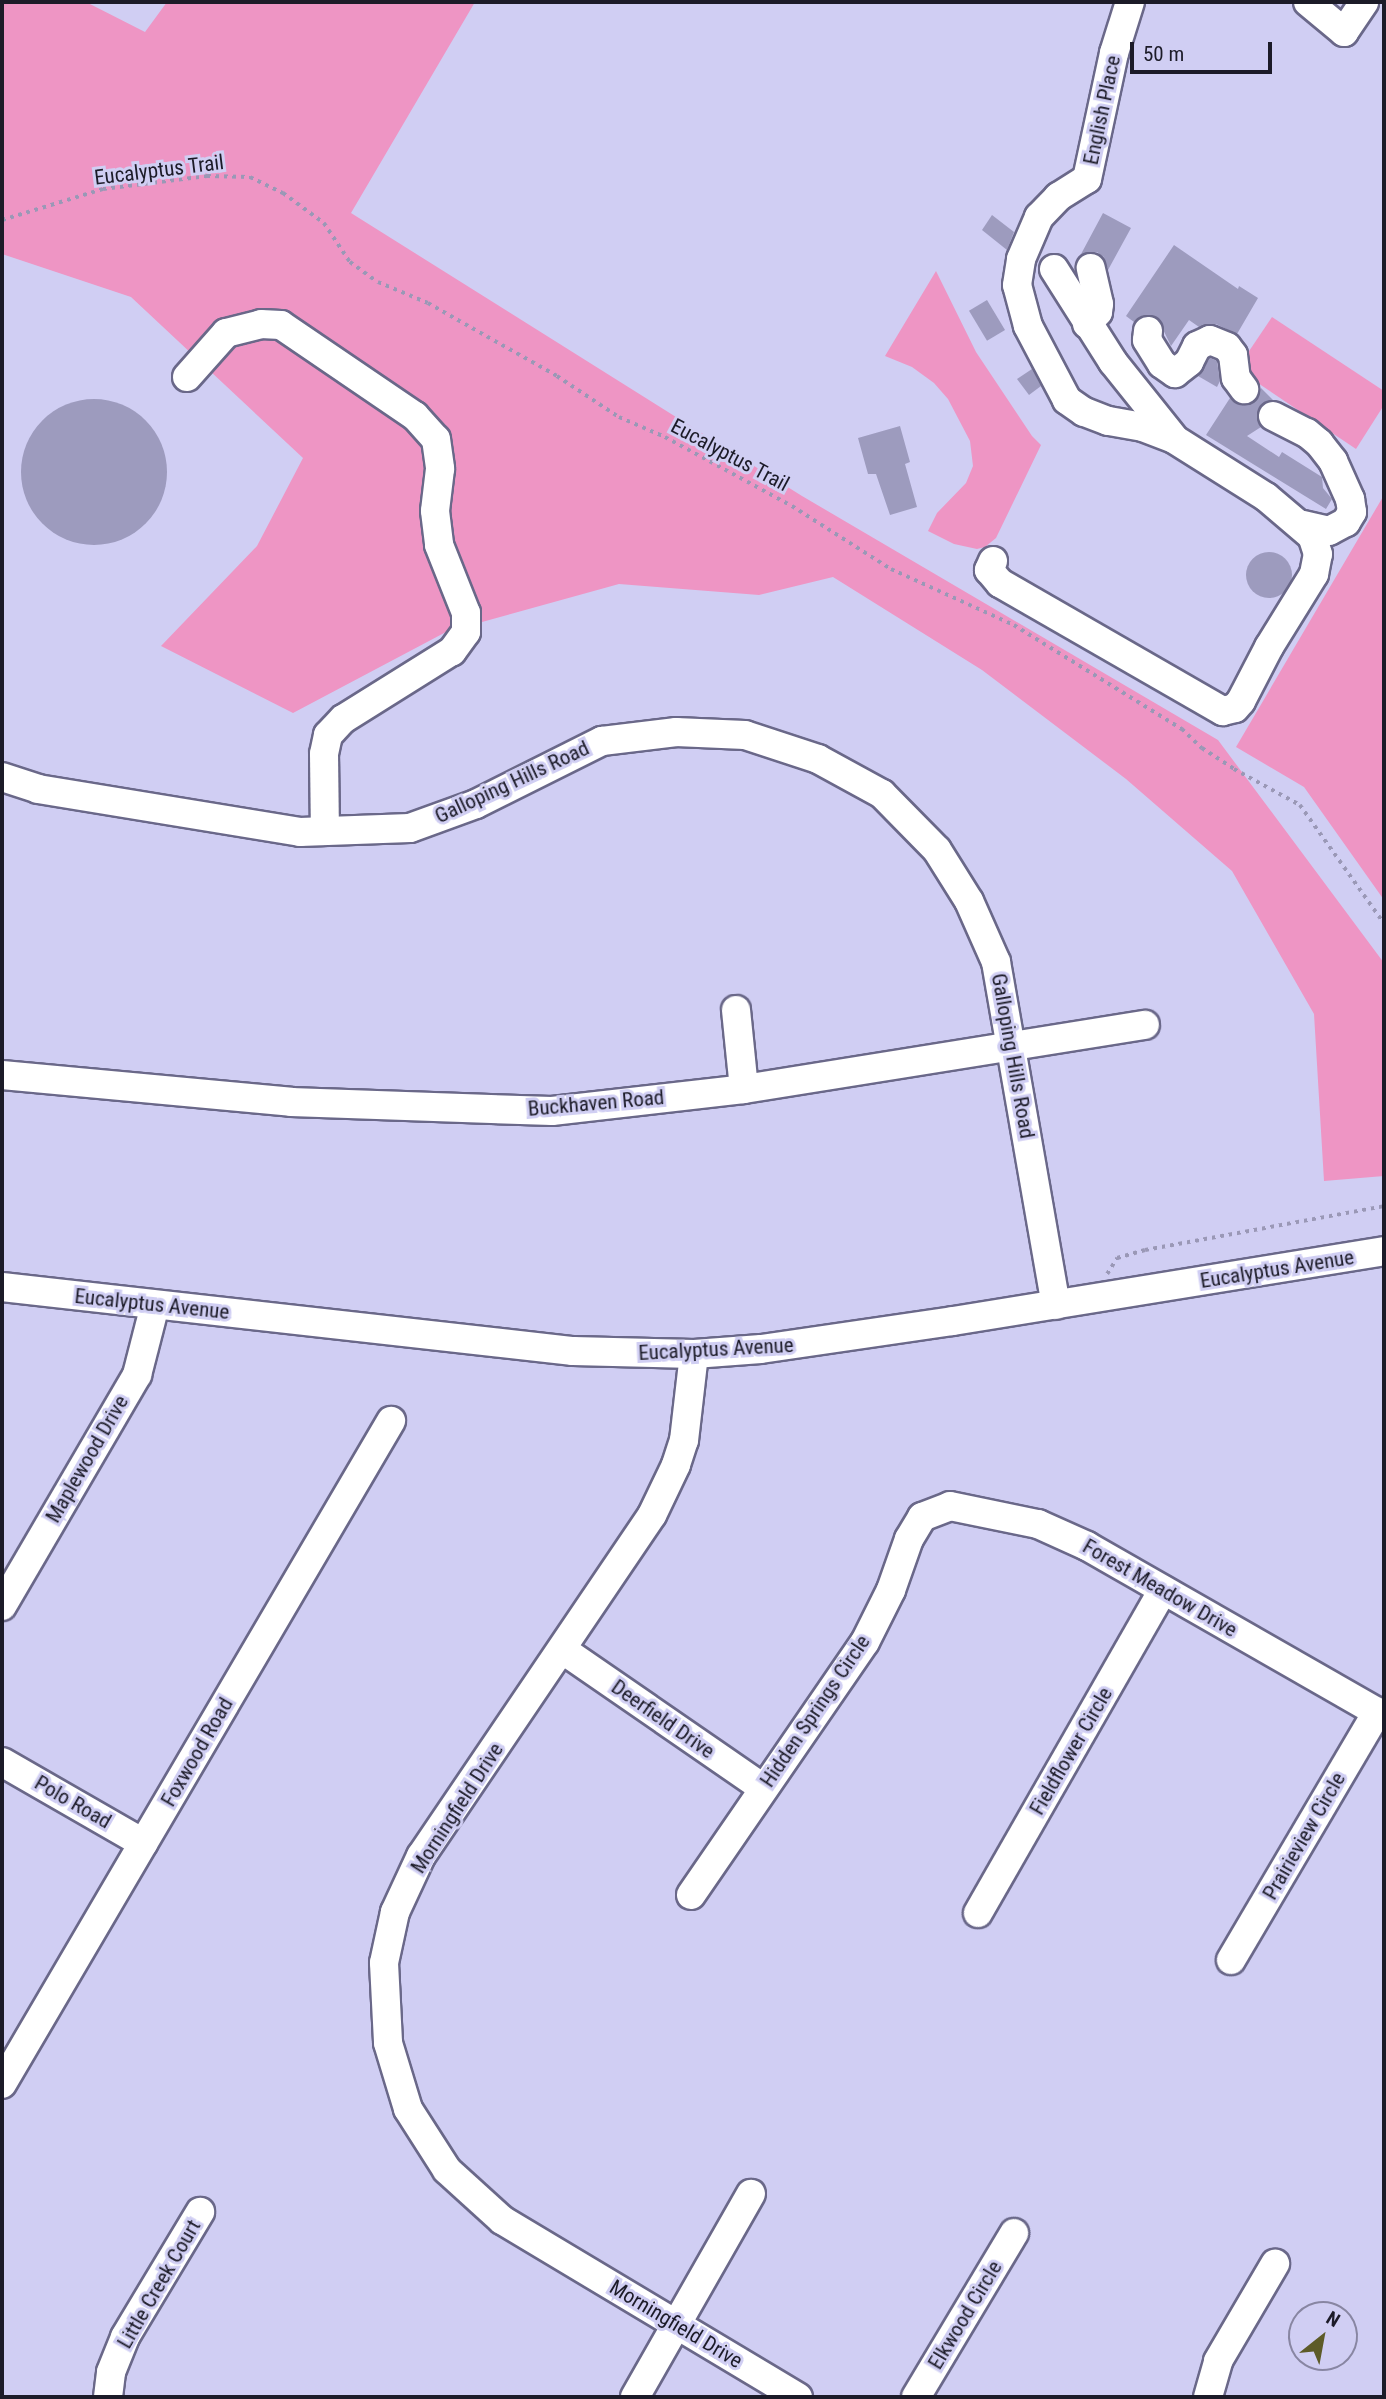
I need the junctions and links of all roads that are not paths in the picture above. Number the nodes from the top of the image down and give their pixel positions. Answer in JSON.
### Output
{"nodes":[{"id":1,"x":1130,"y":2,"type":"edge"},
{"id":2,"x":1308,"y":2,"type":"edge"},
{"id":3,"x":1364,"y":2,"type":"edge"},
{"id":4,"x":1091,"y":268,"type":"dead end"},
{"id":5,"x":1054,"y":269,"type":"dead end"},
{"id":6,"x":1087,"y":324,"type":"junction"},
{"id":7,"x":1148,"y":331,"type":"dead end"},
{"id":8,"x":1175,"y":373,"type":"junction"},
{"id":9,"x":187,"y":377,"type":"dead end"},
{"id":10,"x":1244,"y":389,"type":"dead end"},
{"id":11,"x":1273,"y":416,"type":"dead end"},
{"id":12,"x":1174,"y":439,"type":"junction"},
{"id":13,"x":1346,"y":522,"type":"junction"},
{"id":14,"x":1302,"y":525,"type":"junction"},
{"id":15,"x":993,"y":561,"type":"dead end"},
{"id":16,"x":1314,"y":574,"type":"junction"},
{"id":17,"x":2,"y":777,"type":"edge"},
{"id":18,"x":325,"y":831,"type":"junction"},
{"id":19,"x":736,"y":1010,"type":"dead end"},
{"id":20,"x":1145,"y":1025,"type":"dead end"},
{"id":21,"x":1011,"y":1045,"type":"junction"},
{"id":22,"x":2,"y":1075,"type":"edge"},
{"id":23,"x":744,"y":1089,"type":"junction"},
{"id":24,"x":1384,"y":1251,"type":"edge"},
{"id":25,"x":2,"y":1287,"type":"edge"},
{"id":26,"x":155,"y":1305,"type":"junction"},
{"id":27,"x":1056,"y":1305,"type":"junction"},
{"id":28,"x":694,"y":1354,"type":"junction"},
{"id":29,"x":391,"y":1421,"type":"dead end"},
{"id":30,"x":922,"y":1517,"type":"joint"},
{"id":31,"x":1163,"y":1590,"type":"junction"},
{"id":32,"x":2,"y":1606,"type":"edge"},
{"id":33,"x":563,"y":1650,"type":"junction"},
{"id":34,"x":1380,"y":1714,"type":"edge"},
{"id":35,"x":2,"y":1762,"type":"edge"},
{"id":36,"x":763,"y":1788,"type":"junction"},
{"id":37,"x":144,"y":1843,"type":"junction"},
{"id":38,"x":691,"y":1895,"type":"dead end"},
{"id":39,"x":978,"y":1913,"type":"dead end"},
{"id":40,"x":1231,"y":1960,"type":"dead end"},
{"id":41,"x":2,"y":2084,"type":"edge"},
{"id":42,"x":751,"y":2194,"type":"dead end"},
{"id":43,"x":200,"y":2212,"type":"dead end"},
{"id":44,"x":1014,"y":2233,"type":"dead end"},
{"id":45,"x":1275,"y":2264,"type":"dead end"},
{"id":46,"x":677,"y":2325,"type":"junction"},
{"id":47,"x":108,"y":2397,"type":"edge"},
{"id":48,"x":635,"y":2397,"type":"edge"},
{"id":49,"x":798,"y":2397,"type":"edge"},
{"id":50,"x":916,"y":2397,"type":"edge"},
{"id":51,"x":1208,"y":2397,"type":"edge"}],
"edges":[{"from":1,"to":12,"type":"street","name":"English Place"},
{"from":2,"to":3,"type":"street"},
{"from":4,"to":6,"type":"street"},
{"from":5,"to":6,"type":"street"},
{"from":6,"to":12,"type":"street"},
{"from":7,"to":8,"type":"street"},
{"from":8,"to":10,"type":"street"},
{"from":8,"to":12,"type":"street"},
{"from":9,"to":18,"type":"street"},
{"from":11,"to":13,"type":"street"},
{"from":12,"to":14,"type":"street"},
{"from":13,"to":14,"type":"street"},
{"from":13,"to":16,"type":"street"},
{"from":14,"to":16,"type":"street"},
{"from":15,"to":16,"type":"street"},
{"from":17,"to":18,"type":"street","name":"Galloping Hills Road"},
{"from":18,"to":21,"type":"street","name":"Galloping Hills Road"},
{"from":19,"to":23,"type":"street"},
{"from":20,"to":21,"type":"street","name":"Buckhaven Road"},
{"from":21,"to":23,"type":"street","name":"Buckhaven Road"},
{"from":21,"to":27,"type":"street","name":"Galloping Hills Road"},
{"from":22,"to":23,"type":"street","name":"Buckhaven Road"},
{"from":24,"to":27,"type":"street","name":"Eucalyptus Avenue"},
{"from":25,"to":26,"type":"street","name":"Eucalyptus Avenue"},
{"from":26,"to":28,"type":"street","name":"Eucalyptus Avenue"},
{"from":26,"to":32,"type":"street","name":"Maplewood Drive"},
{"from":27,"to":28,"type":"street","name":"Eucalyptus Avenue"},
{"from":28,"to":33,"type":"street","name":"Morningfield Drive"},
{"from":29,"to":37,"type":"street","name":"Foxwood Road"},
{"from":30,"to":31,"type":"street","name":"Forest Meadow Drive"},
{"from":30,"to":36,"type":"street","name":"Hidden Springs Circle"},
{"from":31,"to":34,"type":"street","name":"Forest Meadow Drive"},
{"from":31,"to":39,"type":"street","name":"Fieldflower Circle"},
{"from":33,"to":36,"type":"street","name":"Deerfield Drive"},
{"from":33,"to":46,"type":"street","name":"Morningfield Drive"},
{"from":34,"to":40,"type":"street","name":"Prairieview Circle"},
{"from":35,"to":37,"type":"street","name":"Polo Road"},
{"from":36,"to":38,"type":"street","name":"Hidden Springs Circle"},
{"from":37,"to":41,"type":"street","name":"Foxwood Road"},
{"from":42,"to":46,"type":"street"},
{"from":43,"to":47,"type":"street","name":"Little Creek Court"},
{"from":44,"to":50,"type":"street","name":"Elkwood Circle"},
{"from":45,"to":51,"type":"street"},
{"from":46,"to":48,"type":"street"},
{"from":46,"to":49,"type":"street","name":"Morningfield Drive"}]}
